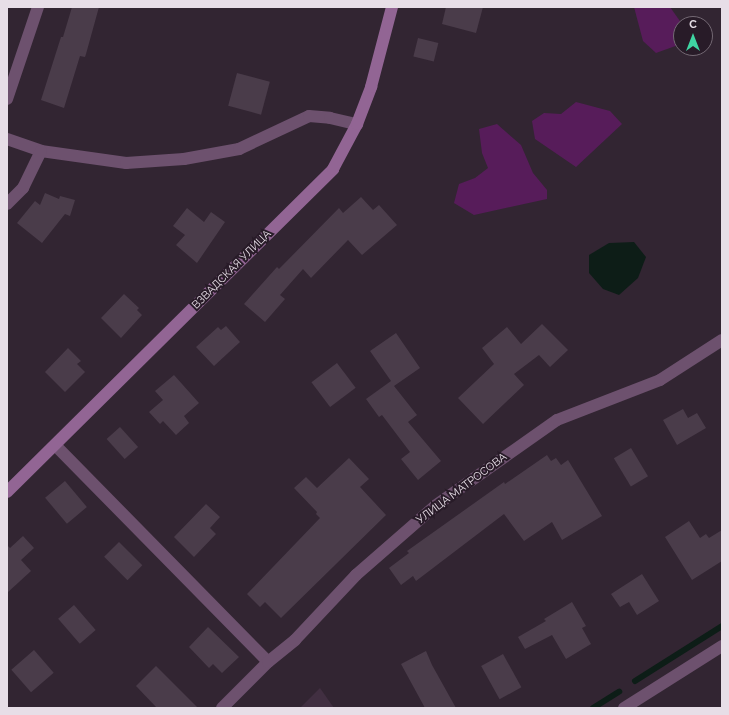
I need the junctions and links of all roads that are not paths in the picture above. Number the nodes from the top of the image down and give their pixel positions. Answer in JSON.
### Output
{"nodes":[{"id":1,"x":38,"y":7,"type":"edge"},
{"id":2,"x":392,"y":7,"type":"edge"},
{"id":3,"x":7,"y":99,"type":"edge"},
{"id":4,"x":357,"y":124,"type":"junction"},
{"id":5,"x":7,"y":139,"type":"edge"},
{"id":6,"x":41,"y":151,"type":"junction"},
{"id":7,"x":7,"y":204,"type":"edge"},
{"id":8,"x":722,"y":340,"type":"edge"},
{"id":9,"x":55,"y":445,"type":"junction"},
{"id":10,"x":7,"y":492,"type":"edge"},
{"id":11,"x":722,"y":646,"type":"edge"},
{"id":12,"x":268,"y":662,"type":"junction"},
{"id":13,"x":222,"y":708,"type":"edge"},
{"id":14,"x":624,"y":708,"type":"edge"}],
"edges":[{"from":1,"to":3,"type":"street"},
{"from":2,"to":4,"type":"street","name":"ВЗВАДСКАЯ УЛИЦА"},
{"from":4,"to":6,"type":"street"},
{"from":4,"to":9,"type":"street","name":"ВЗВАДСКАЯ УЛИЦА"},
{"from":5,"to":6,"type":"street"},
{"from":6,"to":7,"type":"street"},
{"from":8,"to":12,"type":"street","name":"УЛИЦА МАТРОСОВА"},
{"from":9,"to":10,"type":"street","name":"ВЗВАДСКАЯ УЛИЦА"},
{"from":9,"to":12,"type":"street"},
{"from":11,"to":14,"type":"street"},
{"from":12,"to":13,"type":"street","name":"УЛИЦА МАТРОСОВА"}]}
